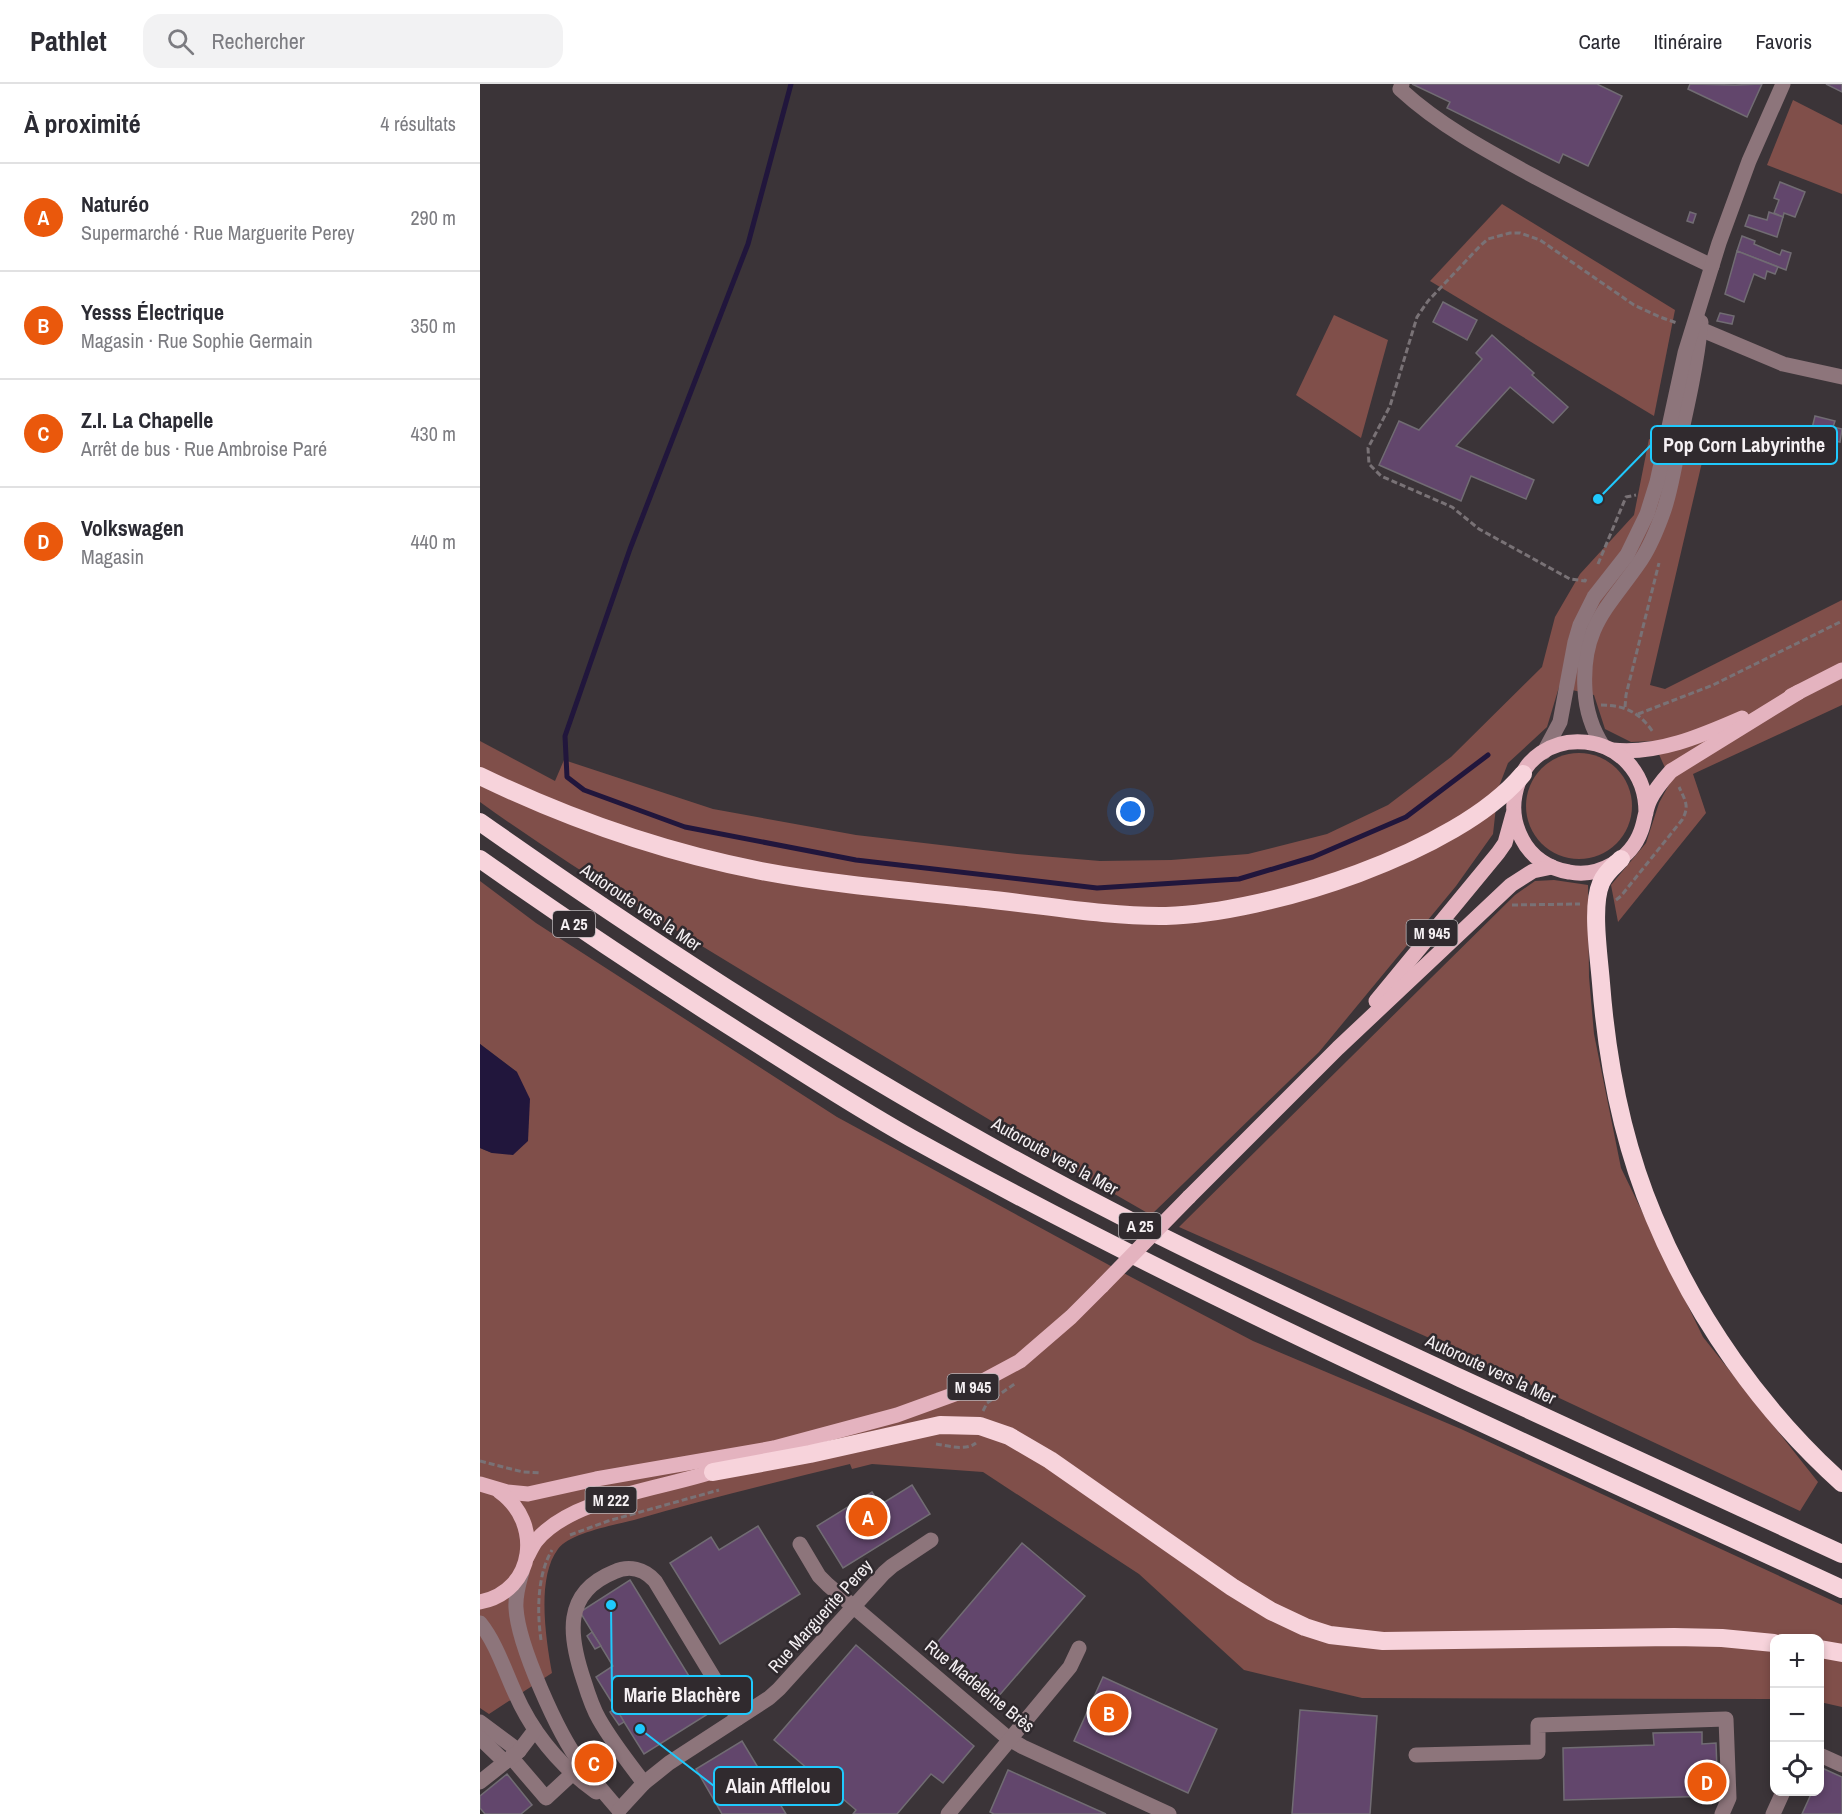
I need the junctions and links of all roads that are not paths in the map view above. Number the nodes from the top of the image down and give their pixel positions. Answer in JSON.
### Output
{"nodes":[{"id":1,"x":1402,"y":84,"type":"edge"},
{"id":2,"x":1783,"y":84,"type":"edge"},
{"id":3,"x":1712,"y":266,"type":"junction"},
{"id":4,"x":1696,"y":328,"type":"junction"},
{"id":5,"x":1842,"y":377,"type":"edge"},
{"id":6,"x":1842,"y":670,"type":"edge"},
{"id":7,"x":1799,"y":692,"type":"junction"},
{"id":8,"x":1607,"y":748,"type":"junction"},
{"id":9,"x":1544,"y":752,"type":"junction"},
{"id":10,"x":1523,"y":774,"type":"junction"},
{"id":11,"x":480,"y":776,"type":"edge"},
{"id":12,"x":1514,"y":812,"type":"junction"},
{"id":13,"x":1646,"y":813,"type":"junction"},
{"id":14,"x":480,"y":822,"type":"edge"},
{"id":15,"x":480,"y":859,"type":"edge"},
{"id":16,"x":1621,"y":859,"type":"junction"},
{"id":17,"x":1552,"y":867,"type":"junction"},
{"id":18,"x":1338,"y":1047,"type":"junction"},
{"id":19,"x":815,"y":1438,"type":"joint"},
{"id":20,"x":774,"y":1448,"type":"junction"},
{"id":21,"x":713,"y":1472,"type":"junction"},
{"id":22,"x":1842,"y":1483,"type":"edge"},
{"id":23,"x":487,"y":1486,"type":"edge"},
{"id":24,"x":930,"y":1540,"type":"dead end"},
{"id":25,"x":800,"y":1544,"type":"dead end"},
{"id":26,"x":1842,"y":1554,"type":"edge"},
{"id":27,"x":525,"y":1561,"type":"junction"},
{"id":28,"x":1842,"y":1589,"type":"edge"},
{"id":29,"x":480,"y":1602,"type":"edge"},
{"id":30,"x":854,"y":1607,"type":"junction"},
{"id":31,"x":480,"y":1623,"type":"edge"},
{"id":32,"x":1770,"y":1643,"type":"edge"},
{"id":33,"x":1079,"y":1648,"type":"dead end"},
{"id":34,"x":1824,"y":1650,"type":"edge"},
{"id":35,"x":1842,"y":1653,"type":"edge"},
{"id":36,"x":738,"y":1718,"type":"junction"},
{"id":37,"x":480,"y":1722,"type":"edge"},
{"id":38,"x":535,"y":1730,"type":"junction"},
{"id":39,"x":480,"y":1738,"type":"edge"},
{"id":40,"x":1009,"y":1739,"type":"junction"},
{"id":41,"x":1416,"y":1755,"type":"dead end"},
{"id":42,"x":511,"y":1757,"type":"junction"},
{"id":43,"x":1824,"y":1757,"type":"edge"},
{"id":44,"x":1842,"y":1765,"type":"edge"},
{"id":45,"x":573,"y":1773,"type":"junction"},
{"id":46,"x":480,"y":1782,"type":"edge"},
{"id":47,"x":644,"y":1783,"type":"junction"},
{"id":48,"x":1782,"y":1796,"type":"edge"},
{"id":49,"x":622,"y":1812,"type":"edge"},
{"id":50,"x":948,"y":1814,"type":"edge"},
{"id":51,"x":1168,"y":1814,"type":"edge"},
{"id":52,"x":1722,"y":1814,"type":"edge"},
{"id":53,"x":1773,"y":1814,"type":"edge"}],
"edges":[{"from":1,"to":3,"type":"street"},
{"from":2,"to":3,"type":"street"},
{"from":3,"to":4,"type":"street"},
{"from":4,"to":5,"type":"street"},
{"from":4,"to":8,"type":"street"},
{"from":4,"to":9,"type":"street"},
{"from":6,"to":7,"type":"main road"},
{"from":7,"to":8,"type":"main road"},
{"from":7,"to":13,"type":"main road"},
{"from":8,"to":9,"type":"main road"},
{"from":8,"to":13,"type":"main road"},
{"from":9,"to":10,"type":"main road"},
{"from":10,"to":11,"type":"highway"},
{"from":10,"to":12,"type":"main road"},
{"from":12,"to":17,"type":"main road"},
{"from":12,"to":18,"type":"main road","number":"M 945"},
{"from":13,"to":16,"type":"main road"},
{"from":14,"to":26,"type":"highway","name":"Autoroute vers la Mer","number":"A 25"},
{"from":15,"to":28,"type":"highway","number":"A 25"},
{"from":16,"to":17,"type":"main road"},
{"from":16,"to":22,"type":"highway"},
{"from":17,"to":18,"type":"main road","number":"M 945"},
{"from":18,"to":19,"type":"main road","number":"M 945","bridge":true},
{"from":19,"to":20,"type":"main road","number":"M 222"},
{"from":20,"to":21,"type":"main road","number":"M 222"},
{"from":20,"to":23,"type":"main road","number":"M 222"},
{"from":21,"to":27,"type":"main road","number":"M 222"},
{"from":21,"to":32,"type":"highway"},
{"from":23,"to":27,"type":"main road"},
{"from":24,"to":30,"type":"street","name":"Rue Marguerite Perey"},
{"from":25,"to":30,"type":"street","name":"Rue Madeleine Brès"},
{"from":27,"to":29,"type":"main road"},
{"from":27,"to":49,"type":"street"},
{"from":30,"to":36,"type":"street","name":"Rue Marguerite Perey"},
{"from":30,"to":40,"type":"street","name":"Rue Madeleine Brès"},
{"from":31,"to":38,"type":"street"},
{"from":33,"to":40,"type":"street"},
{"from":34,"to":35,"type":"highway"},
{"from":36,"to":47,"type":"street","name":"Rue Marguerite Perey"},
{"from":36,"to":47,"type":"street"},
{"from":37,"to":42,"type":"street"},
{"from":38,"to":42,"type":"street"},
{"from":38,"to":45,"type":"street"},
{"from":39,"to":42,"type":"street"},
{"from":40,"to":50,"type":"street"},
{"from":40,"to":51,"type":"street","name":"Rue Madeleine Brès"},
{"from":41,"to":52,"type":"street"},
{"from":42,"to":45,"type":"street"},
{"from":42,"to":46,"type":"street"},
{"from":43,"to":44,"type":"street"},
{"from":45,"to":49,"type":"street"},
{"from":47,"to":49,"type":"street","name":"Rue Marguerite Perey"},
{"from":48,"to":53,"type":"street"}]}
